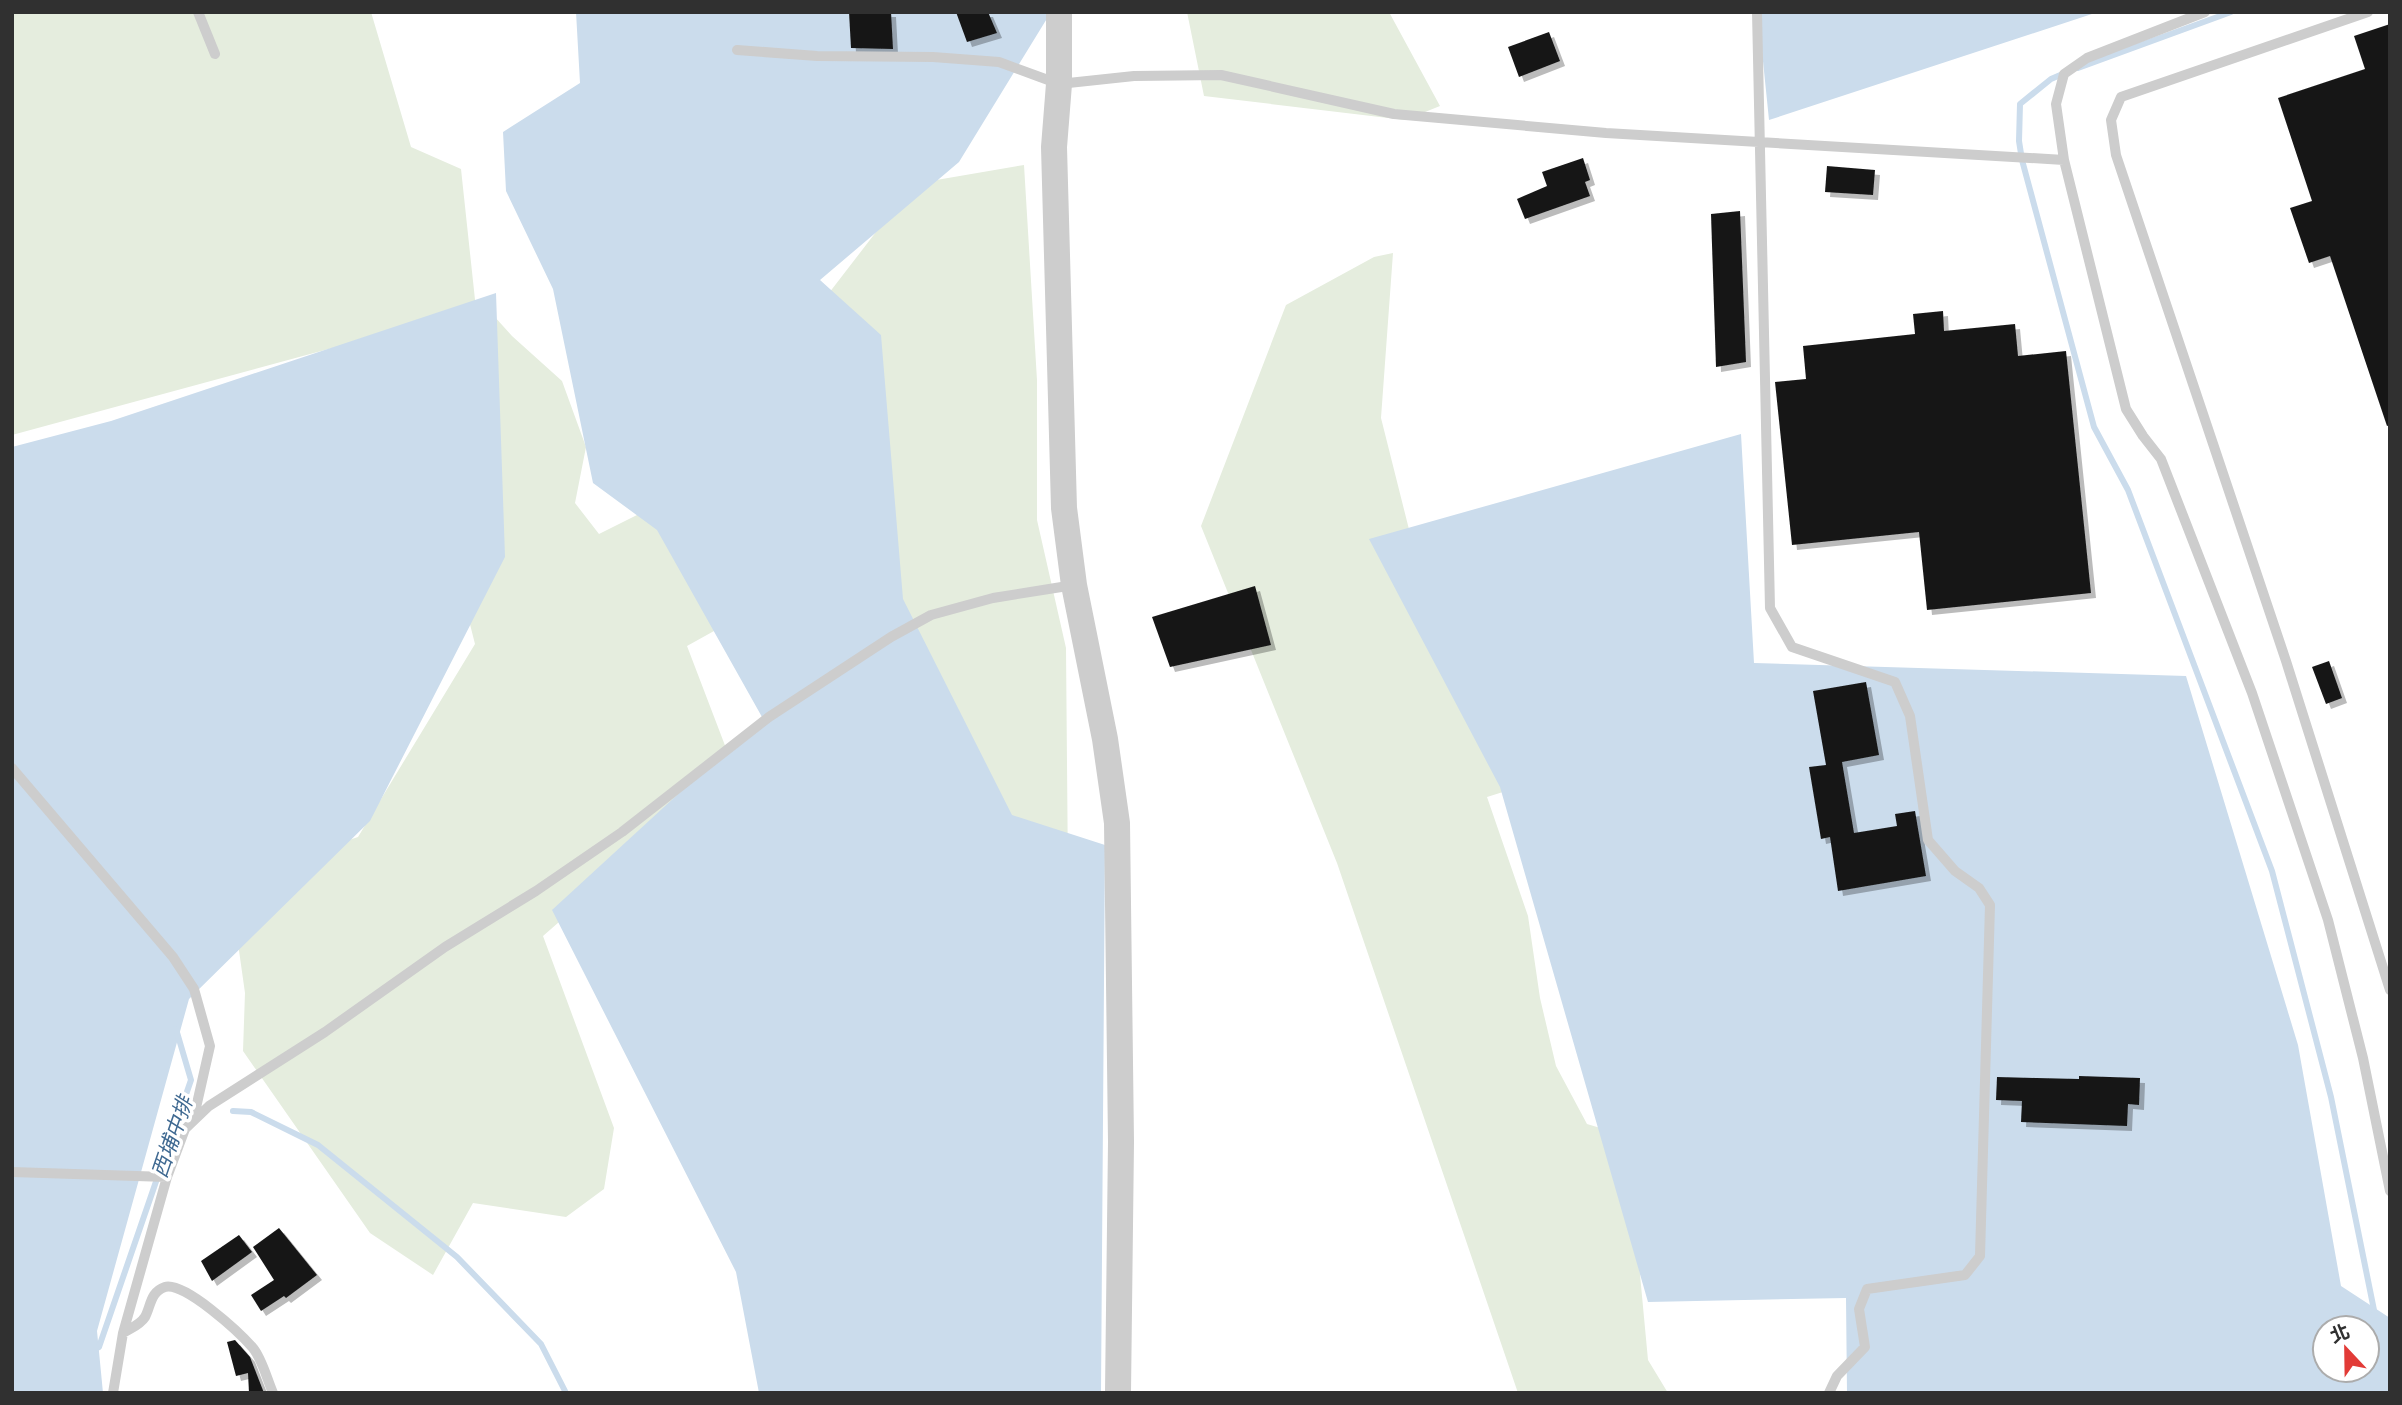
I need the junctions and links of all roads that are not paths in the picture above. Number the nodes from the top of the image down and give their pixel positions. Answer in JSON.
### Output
{"nodes":[{"id":1,"x":198,"y":12,"type":"edge"},
{"id":2,"x":1059,"y":12,"type":"edge"},
{"id":3,"x":1757,"y":12,"type":"edge"},
{"id":4,"x":2205,"y":12,"type":"edge"},
{"id":5,"x":2368,"y":12,"type":"edge"},
{"id":6,"x":737,"y":50,"type":"dead end"},
{"id":7,"x":215,"y":54,"type":"dead end"},
{"id":8,"x":1059,"y":84,"type":"junction"},
{"id":9,"x":1760,"y":142,"type":"junction"},
{"id":10,"x":2064,"y":160,"type":"junction"},
{"id":11,"x":1074,"y":585,"type":"junction"},
{"id":12,"x":12,"y":768,"type":"edge"},
{"id":13,"x":2390,"y":990,"type":"edge"},
{"id":14,"x":193,"y":1121,"type":"junction"},
{"id":15,"x":12,"y":1172,"type":"edge"},
{"id":16,"x":167,"y":1177,"type":"junction"},
{"id":17,"x":2390,"y":1191,"type":"edge"},
{"id":18,"x":123,"y":1333,"type":"junction"},
{"id":19,"x":113,"y":1393,"type":"edge"},
{"id":20,"x":273,"y":1393,"type":"edge"},
{"id":21,"x":1118,"y":1393,"type":"edge"},
{"id":22,"x":1829,"y":1393,"type":"edge"}],
"edges":[{"from":1,"to":7,"type":"lane"},
{"from":2,"to":8,"type":"street"},
{"from":3,"to":9,"type":"lane"},
{"from":4,"to":10,"type":"lane"},
{"from":5,"to":13,"type":"lane"},
{"from":6,"to":8,"type":"lane"},
{"from":8,"to":9,"type":"lane"},
{"from":8,"to":11,"type":"street"},
{"from":9,"to":10,"type":"lane"},
{"from":9,"to":22,"type":"lane"},
{"from":10,"to":17,"type":"lane"},
{"from":11,"to":14,"type":"lane"},
{"from":11,"to":21,"type":"street"},
{"from":12,"to":14,"type":"lane"},
{"from":14,"to":16,"type":"lane"},
{"from":15,"to":16,"type":"lane"},
{"from":16,"to":18,"type":"lane"},
{"from":18,"to":19,"type":"lane"},
{"from":18,"to":20,"type":"lane"}]}
